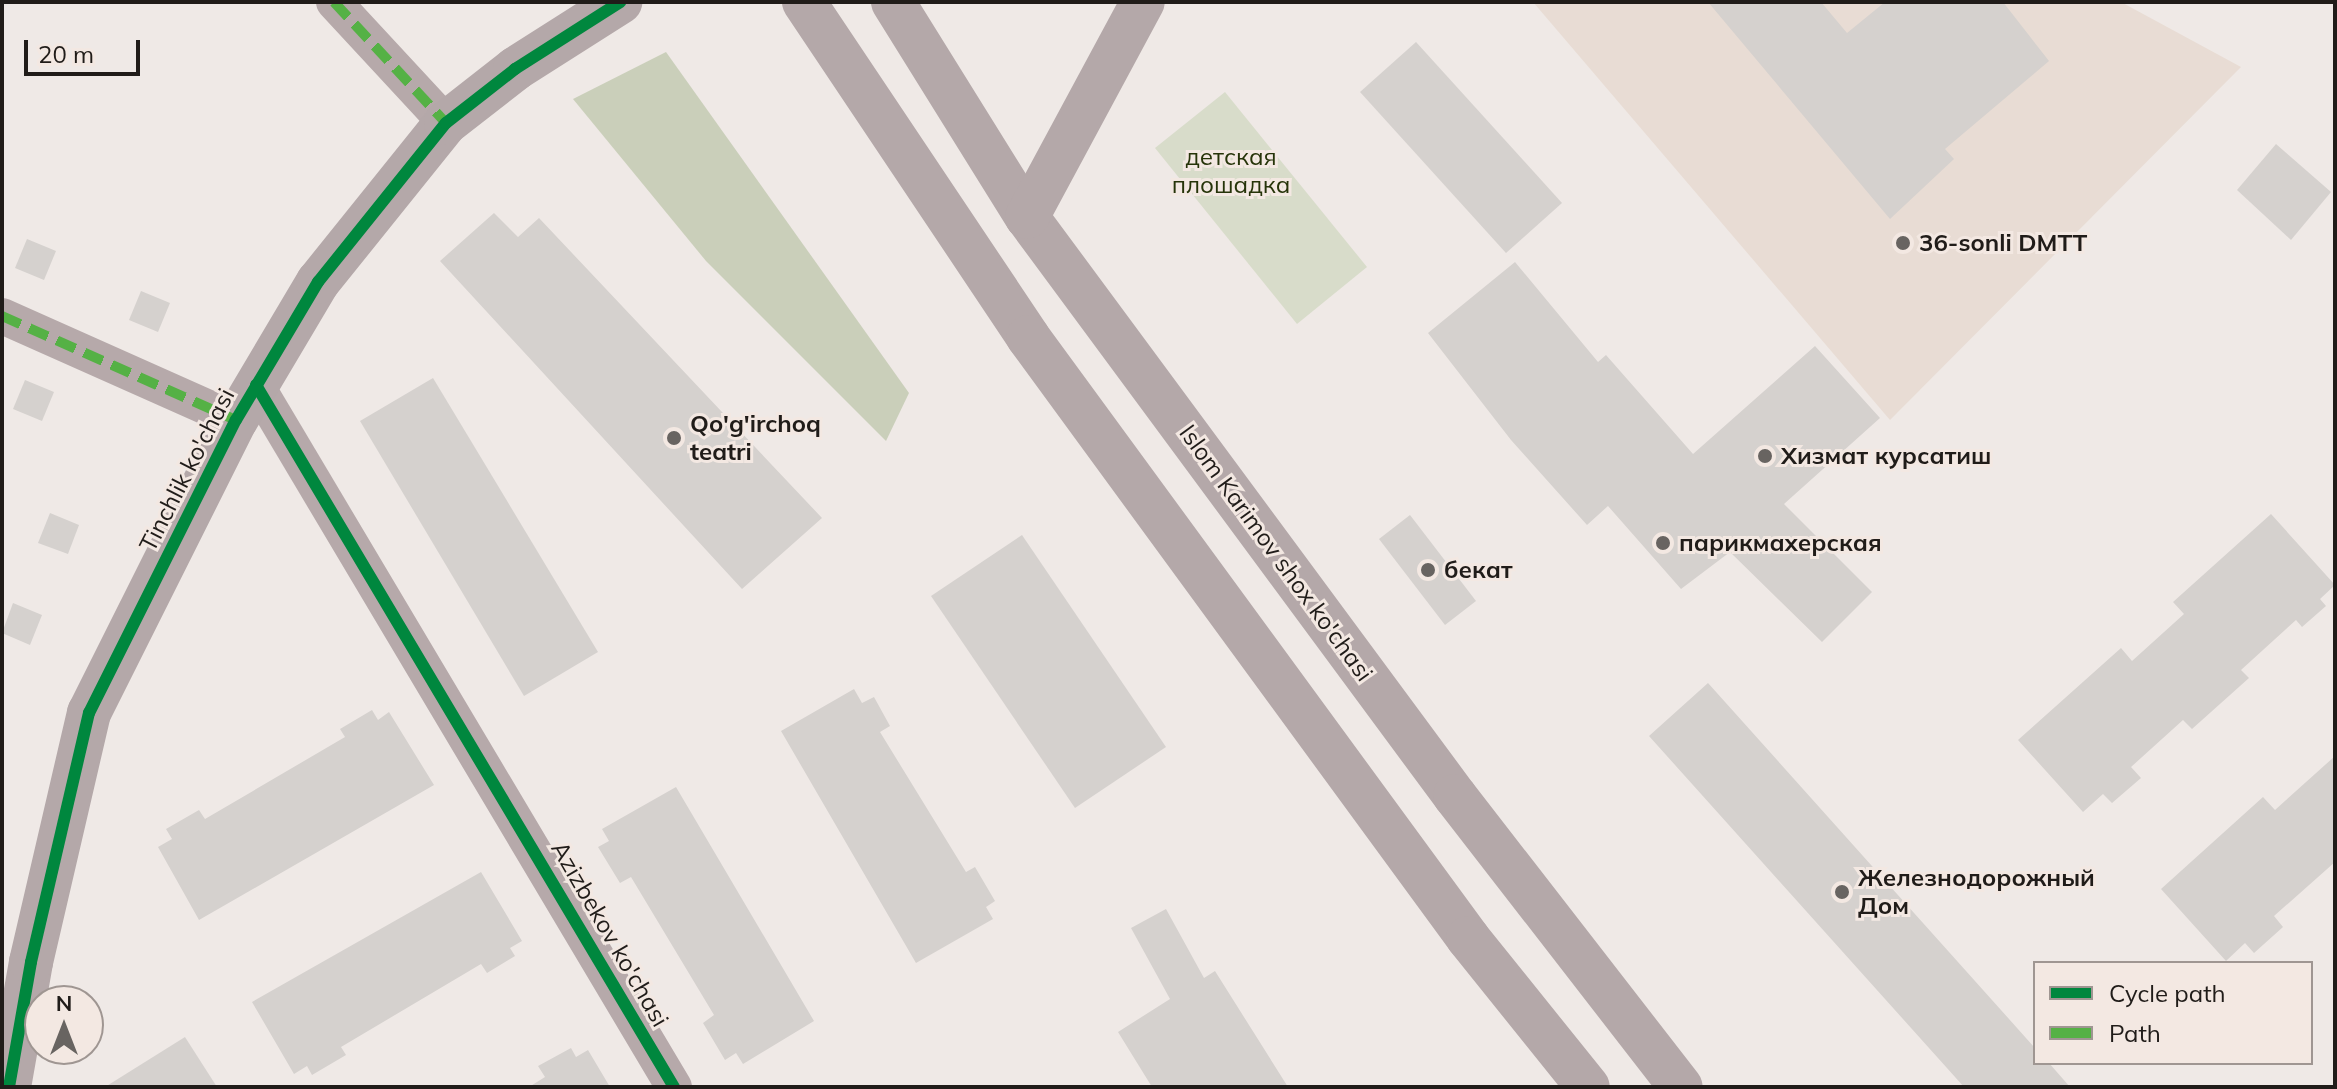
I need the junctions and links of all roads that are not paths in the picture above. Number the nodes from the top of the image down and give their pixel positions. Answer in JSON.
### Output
{"nodes":[{"id":1,"x":334,"y":2,"type":"edge"},
{"id":2,"x":620,"y":2,"type":"edge"},
{"id":3,"x":804,"y":2,"type":"edge"},
{"id":4,"x":893,"y":2,"type":"edge"},
{"id":5,"x":1143,"y":2,"type":"edge"},
{"id":6,"x":446,"y":123,"type":"junction"},
{"id":7,"x":1027,"y":217,"type":"junction"},
{"id":8,"x":2,"y":316,"type":"edge"},
{"id":9,"x":246,"y":402,"type":"junction"},
{"id":10,"x":9,"y":1087,"type":"edge"},
{"id":11,"x":674,"y":1087,"type":"edge"},
{"id":12,"x":1588,"y":1087,"type":"edge"},
{"id":13,"x":1681,"y":1087,"type":"edge"}],
"edges":[{"from":1,"to":6,"type":"street"},
{"from":2,"to":6,"type":"main road","name":"Tinchlik ko'chasi"},
{"from":3,"to":12,"type":"main road"},
{"from":4,"to":7,"type":"main road","name":"Islom Karimov shox ko'chasi"},
{"from":5,"to":7,"type":"main road"},
{"from":6,"to":9,"type":"main road","name":"Tinchlik ko'chasi"},
{"from":7,"to":13,"type":"main road","name":"Islom Karimov shox ko'chasi"},
{"from":8,"to":9,"type":"street"},
{"from":9,"to":10,"type":"main road","name":"Tinchlik ko'chasi"},
{"from":9,"to":11,"type":"street","name":"Azizbekov ko'chasi"}]}
